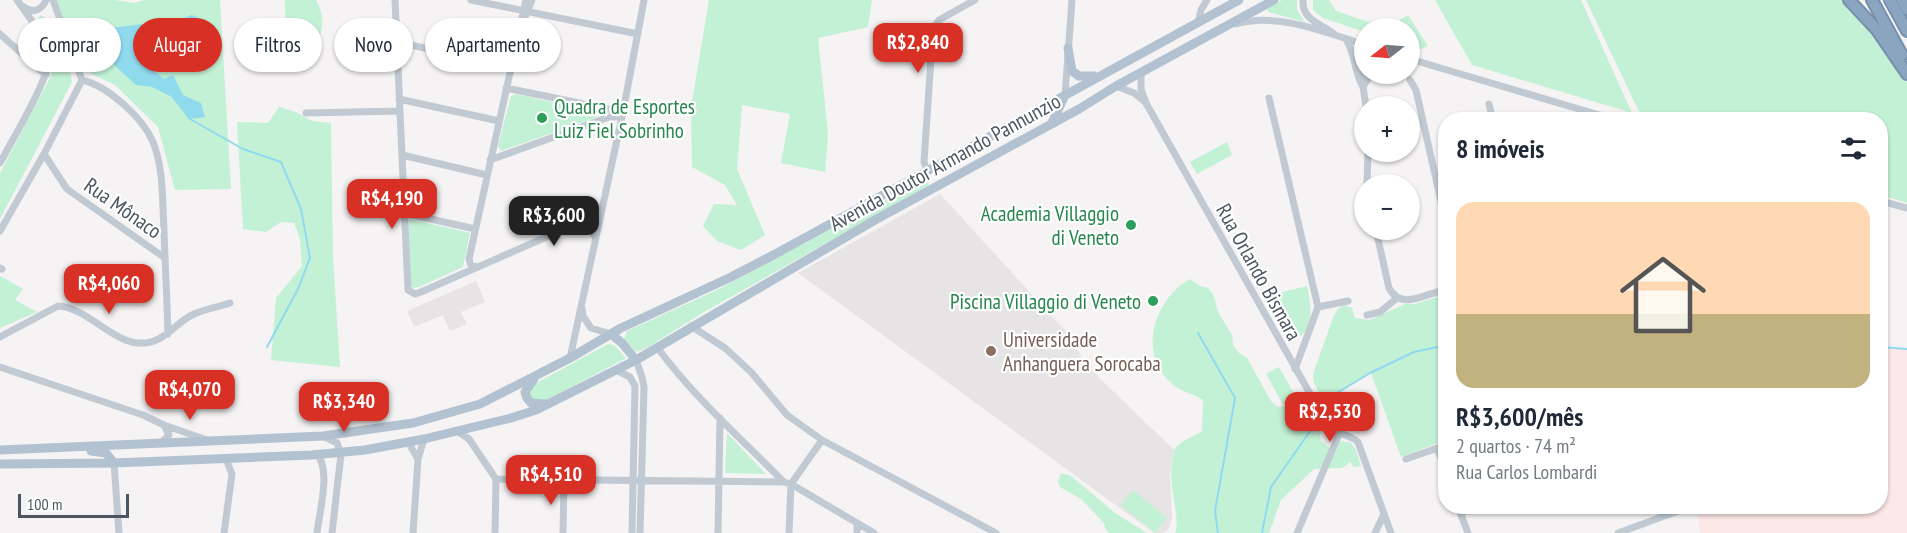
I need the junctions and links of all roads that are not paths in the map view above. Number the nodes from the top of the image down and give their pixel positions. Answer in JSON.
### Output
{"nodes":[{"id":1,"x":46,"y":0,"type":"edge"},
{"id":2,"x":53,"y":0,"type":"edge"},
{"id":3,"x":395,"y":0,"type":"edge"},
{"id":4,"x":471,"y":0,"type":"edge"},
{"id":5,"x":526,"y":0,"type":"edge"},
{"id":6,"x":532,"y":0,"type":"edge"},
{"id":7,"x":644,"y":0,"type":"edge"},
{"id":8,"x":975,"y":0,"type":"edge"},
{"id":9,"x":1072,"y":0,"type":"edge"},
{"id":10,"x":1207,"y":0,"type":"edge"},
{"id":11,"x":1239,"y":0,"type":"edge"},
{"id":12,"x":1274,"y":0,"type":"edge"},
{"id":13,"x":1303,"y":0,"type":"edge"},
{"id":14,"x":1849,"y":0,"type":"edge"},
{"id":15,"x":1872,"y":0,"type":"edge"},
{"id":16,"x":1890,"y":0,"type":"edge"},
{"id":17,"x":1902,"y":0,"type":"edge"},
{"id":18,"x":18,"y":2,"type":"edge"},
{"id":19,"x":1907,"y":9,"type":"edge"},
{"id":20,"x":526,"y":12,"type":"junction"},
{"id":21,"x":396,"y":18,"type":"edge"},
{"id":22,"x":523,"y":18,"type":"edge"},
{"id":23,"x":1198,"y":22,"type":"junction"},
{"id":24,"x":1228,"y":26,"type":"junction"},
{"id":25,"x":1907,"y":31,"type":"edge"},
{"id":26,"x":0,"y":34,"type":"edge"},
{"id":27,"x":638,"y":34,"type":"junction"},
{"id":28,"x":1336,"y":36,"type":"junction"},
{"id":29,"x":1169,"y":38,"type":"junction"},
{"id":30,"x":1346,"y":39,"type":"junction"},
{"id":31,"x":1354,"y":42,"type":"edge"},
{"id":32,"x":1154,"y":46,"type":"junction"},
{"id":33,"x":1068,"y":48,"type":"junction"},
{"id":34,"x":1179,"y":53,"type":"junction"},
{"id":35,"x":1420,"y":62,"type":"edge"},
{"id":36,"x":1160,"y":63,"type":"junction"},
{"id":37,"x":1907,"y":64,"type":"edge"},
{"id":38,"x":398,"y":72,"type":"edge"},
{"id":39,"x":510,"y":72,"type":"edge"},
{"id":40,"x":1141,"y":74,"type":"junction"},
{"id":41,"x":1907,"y":74,"type":"edge"},
{"id":42,"x":46,"y":75,"type":"junction"},
{"id":43,"x":1099,"y":76,"type":"junction"},
{"id":44,"x":82,"y":80,"type":"junction"},
{"id":45,"x":1363,"y":84,"type":"edge"},
{"id":46,"x":1364,"y":84,"type":"edge"},
{"id":47,"x":1412,"y":84,"type":"edge"},
{"id":48,"x":1116,"y":86,"type":"junction"},
{"id":49,"x":1363,"y":87,"type":"junction"},
{"id":50,"x":506,"y":88,"type":"junction"},
{"id":51,"x":1065,"y":96,"type":"junction"},
{"id":52,"x":1364,"y":96,"type":"edge"},
{"id":53,"x":1269,"y":98,"type":"dead end"},
{"id":54,"x":399,"y":99,"type":"junction"},
{"id":55,"x":1146,"y":103,"type":"junction"},
{"id":56,"x":1489,"y":104,"type":"dead end"},
{"id":57,"x":400,"y":111,"type":"junction"},
{"id":58,"x":1491,"y":112,"type":"edge"},
{"id":59,"x":1589,"y":112,"type":"edge"},
{"id":60,"x":306,"y":113,"type":"dead end"},
{"id":61,"x":622,"y":115,"type":"junction"},
{"id":62,"x":499,"y":121,"type":"junction"},
{"id":63,"x":1052,"y":123,"type":"junction"},
{"id":64,"x":44,"y":154,"type":"junction"},
{"id":65,"x":402,"y":156,"type":"junction"},
{"id":66,"x":490,"y":160,"type":"junction"},
{"id":67,"x":0,"y":163,"type":"edge"},
{"id":68,"x":927,"y":171,"type":"junction"},
{"id":69,"x":487,"y":175,"type":"junction"},
{"id":70,"x":939,"y":185,"type":"junction"},
{"id":71,"x":1438,"y":188,"type":"edge"},
{"id":72,"x":1888,"y":203,"type":"edge"},
{"id":73,"x":1907,"y":208,"type":"edge"},
{"id":74,"x":404,"y":213,"type":"junction"},
{"id":75,"x":601,"y":213,"type":"junction"},
{"id":76,"x":576,"y":224,"type":"junction"},
{"id":77,"x":475,"y":229,"type":"junction"},
{"id":78,"x":0,"y":231,"type":"edge"},
{"id":79,"x":1378,"y":240,"type":"edge"},
{"id":80,"x":595,"y":243,"type":"junction"},
{"id":81,"x":165,"y":258,"type":"junction"},
{"id":82,"x":477,"y":267,"type":"junction"},
{"id":83,"x":1438,"y":292,"type":"edge"},
{"id":84,"x":1397,"y":298,"type":"junction"},
{"id":85,"x":583,"y":300,"type":"junction"},
{"id":86,"x":1348,"y":300,"type":"dead end"},
{"id":87,"x":230,"y":303,"type":"dead end"},
{"id":88,"x":1317,"y":307,"type":"junction"},
{"id":89,"x":1368,"y":315,"type":"dead end"},
{"id":90,"x":691,"y":326,"type":"junction"},
{"id":91,"x":168,"y":334,"type":"junction"},
{"id":92,"x":611,"y":334,"type":"junction"},
{"id":93,"x":0,"y":337,"type":"edge"},
{"id":94,"x":657,"y":347,"type":"junction"},
{"id":95,"x":1303,"y":350,"type":"junction"},
{"id":96,"x":1286,"y":352,"type":"junction"},
{"id":97,"x":570,"y":358,"type":"junction"},
{"id":98,"x":636,"y":360,"type":"junction"},
{"id":99,"x":0,"y":367,"type":"edge"},
{"id":100,"x":1295,"y":369,"type":"junction"},
{"id":101,"x":616,"y":370,"type":"junction"},
{"id":102,"x":537,"y":375,"type":"junction"},
{"id":103,"x":549,"y":404,"type":"junction"},
{"id":104,"x":720,"y":418,"type":"junction"},
{"id":105,"x":164,"y":425,"type":"junction"},
{"id":106,"x":457,"y":431,"type":"junction"},
{"id":107,"x":1339,"y":434,"type":"junction"},
{"id":108,"x":323,"y":436,"type":"junction"},
{"id":109,"x":424,"y":439,"type":"junction"},
{"id":110,"x":822,"y":440,"type":"junction"},
{"id":111,"x":208,"y":441,"type":"junction"},
{"id":112,"x":162,"y":442,"type":"junction"},
{"id":113,"x":408,"y":442,"type":"junction"},
{"id":114,"x":1437,"y":448,"type":"edge"},
{"id":115,"x":0,"y":450,"type":"edge"},
{"id":116,"x":47,"y":450,"type":"junction"},
{"id":117,"x":341,"y":452,"type":"junction"},
{"id":118,"x":316,"y":454,"type":"junction"},
{"id":119,"x":226,"y":459,"type":"junction"},
{"id":120,"x":418,"y":459,"type":"junction"},
{"id":121,"x":1406,"y":459,"type":"dead end"},
{"id":122,"x":114,"y":463,"type":"junction"},
{"id":123,"x":0,"y":464,"type":"edge"},
{"id":124,"x":496,"y":479,"type":"junction"},
{"id":125,"x":564,"y":480,"type":"junction"},
{"id":126,"x":633,"y":480,"type":"junction"},
{"id":127,"x":641,"y":480,"type":"junction"},
{"id":128,"x":719,"y":481,"type":"junction"},
{"id":129,"x":788,"y":483,"type":"junction"},
{"id":130,"x":1384,"y":513,"type":"junction"},
{"id":131,"x":1461,"y":514,"type":"edge"},
{"id":132,"x":1670,"y":514,"type":"edge"},
{"id":133,"x":857,"y":523,"type":"junction"},
{"id":134,"x":119,"y":533,"type":"edge"},
{"id":135,"x":224,"y":533,"type":"edge"},
{"id":136,"x":317,"y":533,"type":"edge"},
{"id":137,"x":332,"y":533,"type":"edge"},
{"id":138,"x":413,"y":533,"type":"edge"},
{"id":139,"x":495,"y":533,"type":"edge"},
{"id":140,"x":563,"y":533,"type":"edge"},
{"id":141,"x":632,"y":533,"type":"edge"},
{"id":142,"x":640,"y":533,"type":"edge"},
{"id":143,"x":718,"y":533,"type":"edge"},
{"id":144,"x":789,"y":533,"type":"edge"},
{"id":145,"x":857,"y":533,"type":"edge"},
{"id":146,"x":874,"y":533,"type":"edge"},
{"id":147,"x":996,"y":533,"type":"edge"},
{"id":148,"x":1297,"y":533,"type":"edge"},
{"id":149,"x":1375,"y":533,"type":"edge"},
{"id":150,"x":1391,"y":533,"type":"edge"},
{"id":151,"x":1468,"y":533,"type":"edge"},
{"id":152,"x":1618,"y":533,"type":"edge"}],
"edges":[{"from":1,"to":18,"type":"street"},
{"from":2,"to":44,"type":"street"},
{"from":3,"to":21,"type":"street"},
{"from":4,"to":20,"type":"street"},
{"from":5,"to":20,"type":"street"},
{"from":6,"to":20,"type":"street"},
{"from":7,"to":27,"type":"street"},
{"from":8,"to":68,"type":"street"},
{"from":9,"to":33,"type":"street"},
{"from":10,"to":23,"type":"street"},
{"from":11,"to":23,"type":"main road","name":"Avenida Doutor Armando Pannunzio"},
{"from":12,"to":24,"type":"main road","name":"Avenida Doutor Armando Pannunzio"},
{"from":13,"to":28,"type":"street"},
{"from":14,"to":41,"type":"highway"},
{"from":15,"to":37,"type":"highway"},
{"from":16,"to":25,"type":"highway"},
{"from":17,"to":19,"type":"highway"},
{"from":18,"to":42,"type":"street"},
{"from":20,"to":22,"type":"street"},
{"from":20,"to":27,"type":"street"},
{"from":23,"to":29,"type":"main road","name":"Avenida Doutor Armando Pannunzio"},
{"from":24,"to":28,"type":"street"},
{"from":24,"to":34,"type":"main road","name":"Avenida Doutor Armando Pannunzio"},
{"from":26,"to":42,"type":"street"},
{"from":27,"to":61,"type":"street"},
{"from":28,"to":30,"type":"street"},
{"from":29,"to":32,"type":"main road","name":"Avenida Doutor Armando Pannunzio"},
{"from":29,"to":34,"type":"main road"},
{"from":30,"to":31,"type":"street"},
{"from":30,"to":49,"type":"street"},
{"from":32,"to":36,"type":"main road"},
{"from":32,"to":43,"type":"main road","name":"Avenida Doutor Armando Pannunzio"},
{"from":33,"to":43,"type":"main road"},
{"from":33,"to":51,"type":"street"},
{"from":34,"to":36,"type":"main road","name":"Avenida Doutor Armando Pannunzio"},
{"from":35,"to":59,"type":"street"},
{"from":36,"to":40,"type":"main road","name":"Avenida Doutor Armando Pannunzio"},
{"from":38,"to":54,"type":"street"},
{"from":39,"to":50,"type":"street"},
{"from":40,"to":48,"type":"main road","name":"Avenida Doutor Armando Pannunzio"},
{"from":40,"to":55,"type":"street","name":"Rua Orlando Bismara"},
{"from":42,"to":67,"type":"street"},
{"from":43,"to":51,"type":"main road","name":"Avenida Doutor Armando Pannunzio"},
{"from":44,"to":64,"type":"street"},
{"from":44,"to":81,"type":"street"},
{"from":45,"to":49,"type":"street"},
{"from":46,"to":49,"type":"street"},
{"from":47,"to":71,"type":"street"},
{"from":48,"to":55,"type":"street","name":"Rua Orlando Bismara"},
{"from":48,"to":63,"type":"main road","name":"Avenida Doutor Armando Pannunzio"},
{"from":49,"to":52,"type":"street"},
{"from":50,"to":61,"type":"street"},
{"from":50,"to":62,"type":"street"},
{"from":51,"to":63,"type":"main road"},
{"from":51,"to":68,"type":"main road","name":"Avenida Doutor Armando Pannunzio"},
{"from":53,"to":88,"type":"street"},
{"from":54,"to":57,"type":"street"},
{"from":54,"to":62,"type":"street"},
{"from":55,"to":96,"type":"street","name":"Rua Orlando Bismara"},
{"from":56,"to":58,"type":"street"},
{"from":57,"to":60,"type":"street"},
{"from":57,"to":65,"type":"street"},
{"from":61,"to":66,"type":"street"},
{"from":61,"to":75,"type":"street"},
{"from":62,"to":66,"type":"street"},
{"from":63,"to":70,"type":"main road","name":"Avenida Doutor Armando Pannunzio"},
{"from":64,"to":78,"type":"street"},
{"from":64,"to":81,"type":"street","name":"Rua Mônaco"},
{"from":65,"to":69,"type":"street"},
{"from":65,"to":74,"type":"street"},
{"from":66,"to":69,"type":"street"},
{"from":68,"to":70,"type":"main road"},
{"from":68,"to":92,"type":"main road","name":"Avenida Doutor Armando Pannunzio"},
{"from":69,"to":77,"type":"street"},
{"from":70,"to":90,"type":"main road","name":"Avenida Doutor Armando Pannunzio"},
{"from":72,"to":73,"type":"street"},
{"from":74,"to":77,"type":"street"},
{"from":74,"to":82,"type":"street"},
{"from":75,"to":76,"type":"street"},
{"from":75,"to":80,"type":"street"},
{"from":76,"to":80,"type":"street"},
{"from":76,"to":82,"type":"street"},
{"from":77,"to":82,"type":"street"},
{"from":79,"to":84,"type":"street"},
{"from":80,"to":85,"type":"street"},
{"from":81,"to":91,"type":"street"},
{"from":83,"to":84,"type":"street"},
{"from":84,"to":89,"type":"street"},
{"from":85,"to":92,"type":"street"},
{"from":85,"to":97,"type":"street"},
{"from":86,"to":88,"type":"street"},
{"from":87,"to":91,"type":"street"},
{"from":88,"to":95,"type":"street"},
{"from":90,"to":94,"type":"main road","name":"Avenida Doutor Armando Pannunzio"},
{"from":90,"to":110,"type":"street"},
{"from":91,"to":93,"type":"street"},
{"from":92,"to":97,"type":"main road","name":"Avenida Doutor Armando Pannunzio"},
{"from":92,"to":98,"type":"main road"},
{"from":94,"to":98,"type":"main road","name":"Avenida Doutor Armando Pannunzio"},
{"from":94,"to":104,"type":"street"},
{"from":95,"to":96,"type":"street"},
{"from":95,"to":100,"type":"street"},
{"from":96,"to":100,"type":"street","name":"Rua Orlando Bismara"},
{"from":97,"to":102,"type":"main road","name":"Avenida Doutor Armando Pannunzio"},
{"from":98,"to":101,"type":"main road","name":"Avenida Doutor Armando Pannunzio"},
{"from":98,"to":127,"type":"street"},
{"from":99,"to":105,"type":"street"},
{"from":100,"to":107,"type":"street","name":"Rua Orlando Bismara"},
{"from":101,"to":103,"type":"main road","name":"Avenida Doutor Armando Pannunzio"},
{"from":101,"to":126,"type":"street"},
{"from":102,"to":103,"type":"main road"},
{"from":102,"to":108,"type":"main road","name":"Avenida Doutor Armando Pannunzio"},
{"from":103,"to":106,"type":"main road","name":"Avenida Doutor Armando Pannunzio"},
{"from":104,"to":128,"type":"street"},
{"from":104,"to":129,"type":"street"},
{"from":105,"to":111,"type":"street"},
{"from":105,"to":112,"type":"street"},
{"from":106,"to":109,"type":"main road","name":"Avenida Doutor Armando Pannunzio"},
{"from":106,"to":124,"type":"street"},
{"from":107,"to":130,"type":"street","name":"Rua Orlando Bismara"},
{"from":107,"to":148,"type":"street"},
{"from":108,"to":111,"type":"main road","name":"Avenida Doutor Armando Pannunzio"},
{"from":108,"to":117,"type":"street"},
{"from":109,"to":113,"type":"main road","name":"Avenida Doutor Armando Pannunzio"},
{"from":109,"to":120,"type":"street"},
{"from":110,"to":129,"type":"street"},
{"from":110,"to":147,"type":"street"},
{"from":111,"to":112,"type":"main road","name":"Avenida Doutor Armando Pannunzio"},
{"from":112,"to":116,"type":"main road","name":"Avenida Doutor Armando Pannunzio"},
{"from":113,"to":117,"type":"main road","name":"Avenida Doutor Armando Pannunzio"},
{"from":113,"to":120,"type":"street"},
{"from":114,"to":121,"type":"street"},
{"from":115,"to":116,"type":"main road","name":"Avenida Doutor Armando Pannunzio"},
{"from":116,"to":122,"type":"main road"},
{"from":117,"to":118,"type":"main road","name":"Avenida Doutor Armando Pannunzio"},
{"from":117,"to":137,"type":"street"},
{"from":118,"to":119,"type":"main road","name":"Avenida Doutor Armando Pannunzio"},
{"from":118,"to":136,"type":"street"},
{"from":119,"to":122,"type":"main road","name":"Avenida Doutor Armando Pannunzio"},
{"from":119,"to":135,"type":"street"},
{"from":120,"to":138,"type":"street"},
{"from":122,"to":123,"type":"main road","name":"Avenida Doutor Armando Pannunzio"},
{"from":122,"to":134,"type":"street"},
{"from":124,"to":125,"type":"street"},
{"from":124,"to":139,"type":"street"},
{"from":125,"to":126,"type":"street"},
{"from":125,"to":140,"type":"street"},
{"from":126,"to":127,"type":"street"},
{"from":126,"to":141,"type":"street"},
{"from":127,"to":128,"type":"street"},
{"from":127,"to":142,"type":"street"},
{"from":128,"to":129,"type":"street"},
{"from":128,"to":143,"type":"street"},
{"from":129,"to":133,"type":"street"},
{"from":129,"to":144,"type":"street"},
{"from":130,"to":149,"type":"street"},
{"from":130,"to":150,"type":"street"},
{"from":131,"to":151,"type":"street"},
{"from":132,"to":152,"type":"street"},
{"from":133,"to":145,"type":"street"},
{"from":133,"to":146,"type":"street"}]}
